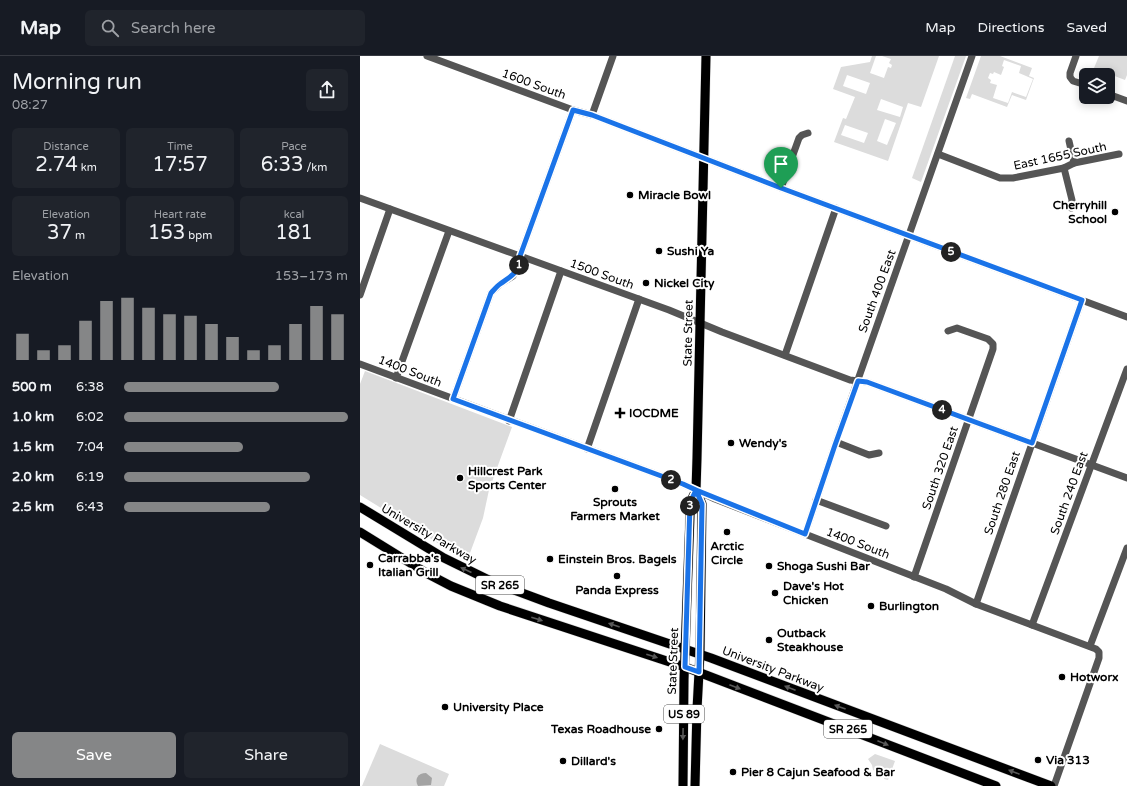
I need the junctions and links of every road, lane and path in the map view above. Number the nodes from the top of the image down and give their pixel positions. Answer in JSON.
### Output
{"nodes":[{"id":1,"x":427,"y":56,"type":"edge"},
{"id":2,"x":613,"y":56,"type":"edge"},
{"id":3,"x":706,"y":56,"type":"edge"},
{"id":4,"x":972,"y":56,"type":"edge"},
{"id":5,"x":1076,"y":56,"type":"edge"},
{"id":6,"x":1079,"y":83,"type":"edge"},
{"id":7,"x":1115,"y":97,"type":"edge"},
{"id":8,"x":1127,"y":101,"type":"edge"},
{"id":9,"x":573,"y":110,"type":"junction"},
{"id":10,"x":592,"y":115,"type":"junction"},
{"id":11,"x":808,"y":133,"type":"dead end"},
{"id":12,"x":1069,"y":141,"type":"dead end"},
{"id":13,"x":938,"y":154,"type":"junction"},
{"id":14,"x":1119,"y":154,"type":"dead end"},
{"id":15,"x":704,"y":158,"type":"junction"},
{"id":16,"x":1074,"y":163,"type":"junction"},
{"id":17,"x":1064,"y":168,"type":"junction"},
{"id":18,"x":781,"y":188,"type":"junction"},
{"id":19,"x":360,"y":198,"type":"edge"},
{"id":20,"x":836,"y":208,"type":"junction"},
{"id":21,"x":1071,"y":208,"type":"dead end"},
{"id":22,"x":390,"y":209,"type":"junction"},
{"id":23,"x":449,"y":230,"type":"junction"},
{"id":24,"x":909,"y":236,"type":"junction"},
{"id":25,"x":520,"y":256,"type":"junction"},
{"id":26,"x":561,"y":271,"type":"junction"},
{"id":27,"x":360,"y":295,"type":"edge"},
{"id":28,"x":639,"y":299,"type":"junction"},
{"id":29,"x":1082,"y":300,"type":"junction"},
{"id":30,"x":1127,"y":316,"type":"edge"},
{"id":31,"x":700,"y":323,"type":"junction"},
{"id":32,"x":948,"y":331,"type":"dead end"},
{"id":33,"x":784,"y":355,"type":"junction"},
{"id":34,"x":360,"y":364,"type":"edge"},
{"id":35,"x":1127,"y":369,"type":"edge"},
{"id":36,"x":396,"y":378,"type":"junction"},
{"id":37,"x":858,"y":381,"type":"junction"},
{"id":38,"x":453,"y":399,"type":"junction"},
{"id":39,"x":509,"y":420,"type":"junction"},
{"id":40,"x":968,"y":420,"type":"junction"},
{"id":41,"x":836,"y":442,"type":"junction"},
{"id":42,"x":1032,"y":443,"type":"junction"},
{"id":43,"x":587,"y":449,"type":"junction"},
{"id":44,"x":879,"y":453,"type":"dead end"},
{"id":45,"x":1091,"y":465,"type":"junction"},
{"id":46,"x":1127,"y":478,"type":"edge"},
{"id":47,"x":696,"y":490,"type":"junction"},
{"id":48,"x":816,"y":500,"type":"junction"},
{"id":49,"x":360,"y":507,"type":"edge"},
{"id":50,"x":886,"y":526,"type":"dead end"},
{"id":51,"x":360,"y":532,"type":"edge"},
{"id":52,"x":805,"y":534,"type":"junction"},
{"id":53,"x":1127,"y":548,"type":"edge"},
{"id":54,"x":1124,"y":565,"type":"edge"},
{"id":55,"x":914,"y":576,"type":"junction"},
{"id":56,"x":976,"y":604,"type":"junction"},
{"id":57,"x":1032,"y":625,"type":"junction"},
{"id":58,"x":1090,"y":646,"type":"junction"},
{"id":59,"x":686,"y":649,"type":"junction"},
{"id":60,"x":700,"y":654,"type":"junction"},
{"id":61,"x":685,"y":667,"type":"junction"},
{"id":62,"x":699,"y":672,"type":"junction"},
{"id":63,"x":683,"y":786,"type":"edge"},
{"id":64,"x":696,"y":786,"type":"edge"},
{"id":65,"x":996,"y":786,"type":"edge"},
{"id":66,"x":1051,"y":786,"type":"edge"},
{"id":67,"x":1054,"y":786,"type":"edge"}],
"edges":[{"from":1,"to":9,"type":"street","name":"1600 South"},
{"from":2,"to":10,"type":"street"},
{"from":3,"to":15,"type":"main road","name":"State Street","number":"US 89"},
{"from":4,"to":13,"type":"street","name":"South 400 East"},
{"from":5,"to":6,"type":"street"},
{"from":7,"to":8,"type":"street"},
{"from":9,"to":10,"type":"street","name":"1600 South"},
{"from":9,"to":25,"type":"street"},
{"from":10,"to":15,"type":"street","name":"1600 South"},
{"from":11,"to":18,"type":"street"},
{"from":12,"to":16,"type":"street"},
{"from":13,"to":17,"type":"street","name":"East 1655 South"},
{"from":13,"to":24,"type":"street","name":"South 400 East"},
{"from":14,"to":16,"type":"street","name":"East 1655 South"},
{"from":15,"to":18,"type":"street","name":"1600 South"},
{"from":15,"to":31,"type":"main road","name":"State Street","number":"US 89"},
{"from":16,"to":17,"type":"street","name":"East 1655 South"},
{"from":17,"to":21,"type":"street"},
{"from":18,"to":20,"type":"street","name":"1600 South"},
{"from":19,"to":22,"type":"street","name":"1500 South"},
{"from":20,"to":24,"type":"street","name":"1600 South"},
{"from":20,"to":33,"type":"street"},
{"from":22,"to":23,"type":"street","name":"1500 South"},
{"from":22,"to":27,"type":"street"},
{"from":23,"to":25,"type":"street","name":"1500 South"},
{"from":23,"to":36,"type":"street"},
{"from":24,"to":29,"type":"street","name":"1600 South"},
{"from":24,"to":37,"type":"street","name":"South 400 East"},
{"from":25,"to":26,"type":"street","name":"1500 South"},
{"from":25,"to":38,"type":"street"},
{"from":26,"to":28,"type":"street","name":"1500 South"},
{"from":26,"to":39,"type":"street"},
{"from":28,"to":31,"type":"street","name":"1500 South"},
{"from":28,"to":43,"type":"street"},
{"from":29,"to":30,"type":"street","name":"1600 South"},
{"from":29,"to":42,"type":"street","name":"South 280 East"},
{"from":31,"to":33,"type":"street","name":"1500 South"},
{"from":31,"to":47,"type":"main road","name":"State Street","number":"US 89"},
{"from":32,"to":40,"type":"street","name":"South 320 East"},
{"from":33,"to":37,"type":"street","name":"1500 South"},
{"from":34,"to":36,"type":"street","name":"1400 South"},
{"from":35,"to":45,"type":"street","name":"South 240 East"},
{"from":36,"to":38,"type":"street","name":"1400 South"},
{"from":37,"to":40,"type":"street","name":"1500 South"},
{"from":37,"to":41,"type":"street","name":"South 400 East"},
{"from":38,"to":39,"type":"street","name":"1400 South"},
{"from":39,"to":43,"type":"street","name":"1400 South"},
{"from":40,"to":42,"type":"street","name":"1500 South"},
{"from":40,"to":55,"type":"street","name":"South 320 East"},
{"from":41,"to":44,"type":"street"},
{"from":41,"to":48,"type":"street","name":"South 400 East"},
{"from":42,"to":45,"type":"street","name":"1500 South"},
{"from":42,"to":56,"type":"street","name":"South 280 East"},
{"from":43,"to":47,"type":"street","name":"1400 South"},
{"from":45,"to":46,"type":"street","name":"1500 South"},
{"from":45,"to":57,"type":"street","name":"South 240 East"},
{"from":47,"to":52,"type":"street","name":"1400 South"},
{"from":47,"to":59,"type":"main road","name":"State Street","number":"US 89"},
{"from":47,"to":60,"type":"main road","name":"State Street","number":"US 89"},
{"from":48,"to":50,"type":"street"},
{"from":48,"to":52,"type":"street","name":"South 400 East"},
{"from":59,"to":49,"type":"main road","name":"University Parkway","number":"SR 265","one_way":true},
{"from":51,"to":61,"type":"main road","number":"SR 265","one_way":true},
{"from":52,"to":55,"type":"street","name":"1400 South"},
{"from":53,"to":54,"type":"street"},
{"from":54,"to":58,"type":"street"},
{"from":55,"to":56,"type":"street","name":"1400 South"},
{"from":56,"to":57,"type":"street","name":"1400 South"},
{"from":57,"to":58,"type":"street","name":"1400 South"},
{"from":58,"to":67,"type":"street","name":"1400 South"},
{"from":59,"to":60,"type":"main road","name":"University Parkway","number":"SR 265"},
{"from":59,"to":61,"type":"main road","name":"State Street","number":"US 89"},
{"from":60,"to":62,"type":"main road","name":"State Street","number":"US 89"},
{"from":66,"to":60,"type":"main road","name":"University Parkway","number":"SR 265","one_way":true},
{"from":61,"to":62,"type":"main road","number":"SR 265"},
{"from":61,"to":63,"type":"main road","name":"State Street","number":"US 89","one_way":true},
{"from":62,"to":64,"type":"main road","name":"State Street","number":"US 89"},
{"from":62,"to":65,"type":"main road","number":"SR 265","one_way":true}]}
